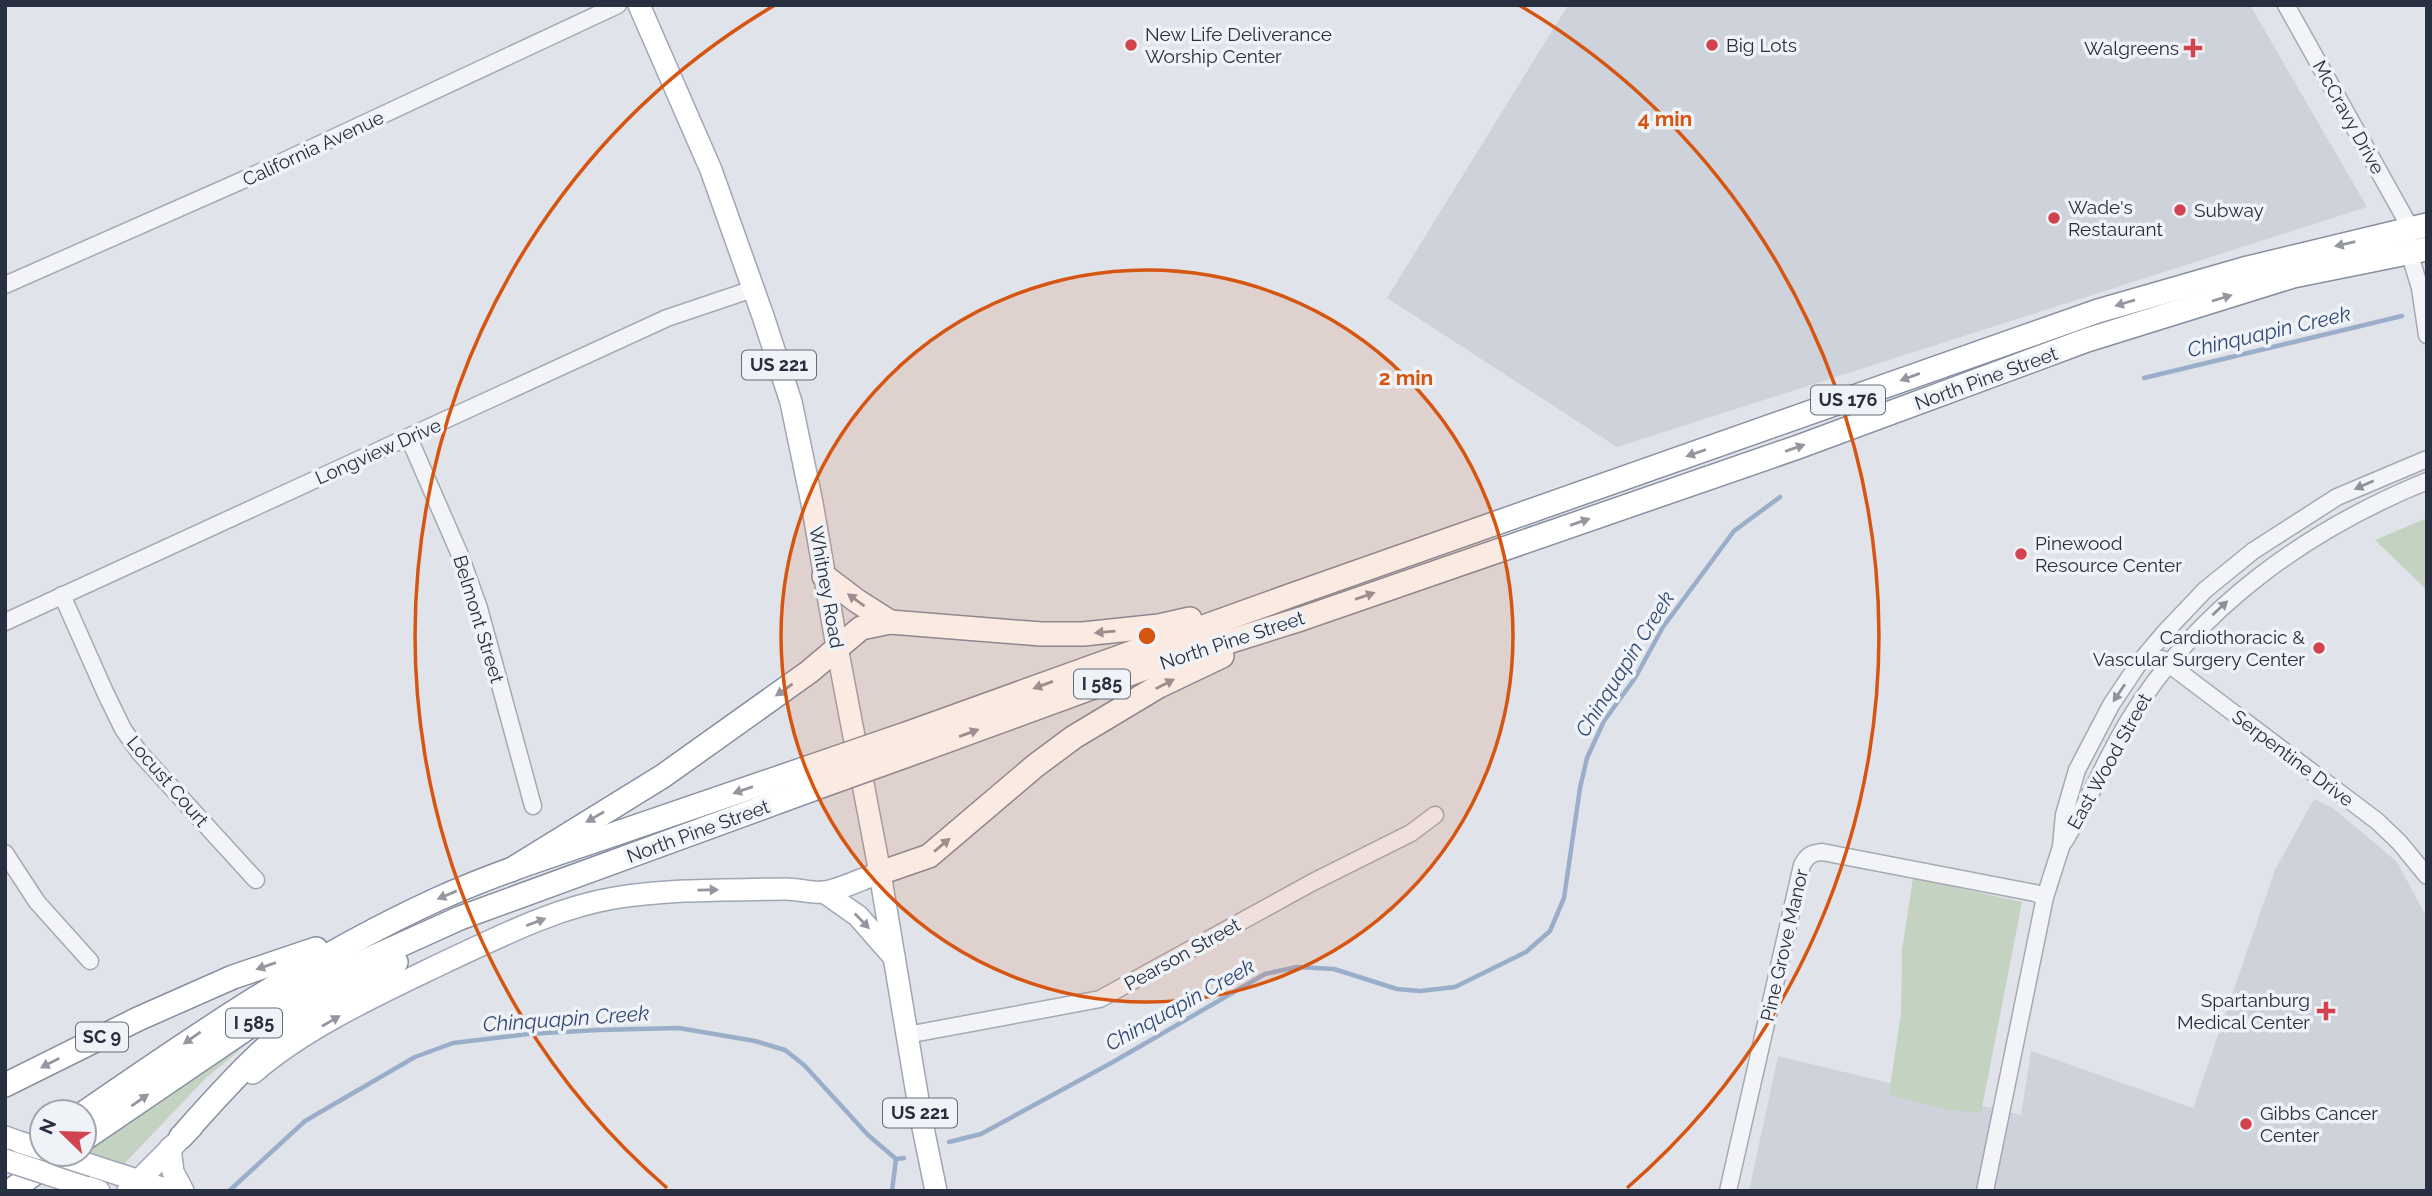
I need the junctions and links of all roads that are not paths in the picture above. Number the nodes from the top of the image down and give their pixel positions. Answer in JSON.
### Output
{"nodes":[{"id":1,"x":618,"y":5,"type":"edge"},
{"id":2,"x":639,"y":5,"type":"edge"},
{"id":3,"x":2286,"y":5,"type":"edge"},
{"id":4,"x":2420,"y":238,"type":"edge"},
{"id":5,"x":5,"y":285,"type":"edge"},
{"id":6,"x":753,"y":289,"type":"junction"},
{"id":7,"x":2427,"y":335,"type":"edge"},
{"id":8,"x":409,"y":438,"type":"junction"},
{"id":9,"x":2427,"y":459,"type":"edge"},
{"id":10,"x":2427,"y":481,"type":"edge"},
{"id":11,"x":824,"y":576,"type":"junction"},
{"id":12,"x":62,"y":595,"type":"junction"},
{"id":13,"x":1292,"y":595,"type":"junction"},
{"id":14,"x":1301,"y":619,"type":"junction"},
{"id":15,"x":5,"y":622,"type":"edge"},
{"id":16,"x":890,"y":622,"type":"junction"},
{"id":17,"x":837,"y":647,"type":"junction"},
{"id":18,"x":2150,"y":650,"type":"junction"},
{"id":19,"x":2168,"y":663,"type":"junction"},
{"id":20,"x":904,"y":746,"type":"junction"},
{"id":21,"x":810,"y":778,"type":"junction"},
{"id":22,"x":533,"y":806,"type":"dead end"},
{"id":23,"x":1435,"y":815,"type":"dead end"},
{"id":24,"x":2061,"y":847,"type":"junction"},
{"id":25,"x":5,"y":853,"type":"edge"},
{"id":26,"x":510,"y":870,"type":"junction"},
{"id":27,"x":880,"y":873,"type":"junction"},
{"id":28,"x":2427,"y":876,"type":"edge"},
{"id":29,"x":256,"y":880,"type":"dead end"},
{"id":30,"x":824,"y":892,"type":"junction"},
{"id":31,"x":2045,"y":897,"type":"junction"},
{"id":32,"x":377,"y":928,"type":"junction"},
{"id":33,"x":437,"y":930,"type":"junction"},
{"id":34,"x":894,"y":957,"type":"junction"},
{"id":35,"x":90,"y":961,"type":"dead end"},
{"id":36,"x":907,"y":1035,"type":"junction"},
{"id":37,"x":5,"y":1085,"type":"edge"},
{"id":38,"x":98,"y":1103,"type":"edge"},
{"id":39,"x":98,"y":1129,"type":"edge"},
{"id":40,"x":175,"y":1143,"type":"junction"},
{"id":41,"x":28,"y":1152,"type":"edge"},
{"id":42,"x":5,"y":1160,"type":"edge"},
{"id":43,"x":42,"y":1168,"type":"edge"},
{"id":44,"x":97,"y":1168,"type":"edge"},
{"id":45,"x":5,"y":1169,"type":"edge"},
{"id":46,"x":133,"y":1186,"type":"edge"},
{"id":47,"x":10,"y":1191,"type":"edge"},
{"id":48,"x":99,"y":1191,"type":"edge"},
{"id":49,"x":172,"y":1191,"type":"edge"},
{"id":50,"x":183,"y":1191,"type":"edge"},
{"id":51,"x":936,"y":1191,"type":"edge"},
{"id":52,"x":1728,"y":1191,"type":"edge"},
{"id":53,"x":1985,"y":1191,"type":"edge"}],
"edges":[{"from":1,"to":5,"type":"street","name":"California Avenue"},
{"from":2,"to":6,"type":"main road","name":"Whitney Road","number":"US 221"},
{"from":3,"to":4,"type":"street","name":"McCravy Drive"},
{"from":4,"to":7,"type":"street","name":"McCravy Drive"},
{"from":4,"to":13,"type":"highway","name":"North Pine Street","number":"US 176","one_way":true},
{"from":14,"to":4,"type":"highway","name":"North Pine Street","number":"US 176","one_way":true},
{"from":6,"to":8,"type":"street","name":"Longview Drive"},
{"from":6,"to":11,"type":"main road","name":"Whitney Road","number":"US 221"},
{"from":8,"to":12,"type":"street","name":"Longview Drive"},
{"from":8,"to":22,"type":"street","name":"Belmont Street"},
{"from":9,"to":18,"type":"street","name":"East Wood Street","one_way":true},
{"from":19,"to":10,"type":"street","name":"East Wood Street","one_way":true},
{"from":16,"to":11,"type":"highway","one_way":true},
{"from":11,"to":17,"type":"main road","name":"Whitney Road","number":"US 221"},
{"from":12,"to":15,"type":"street","name":"Longview Drive"},
{"from":12,"to":29,"type":"street","name":"Locust Court"},
{"from":13,"to":16,"type":"highway","one_way":true},
{"from":13,"to":20,"type":"highway","name":"North Pine Street","number":"I 585","one_way":true},
{"from":20,"to":14,"type":"highway","name":"North Pine Street","number":"I 585","one_way":true},
{"from":27,"to":14,"type":"highway","one_way":true},
{"from":16,"to":17,"type":"highway"},
{"from":17,"to":26,"type":"highway","one_way":true},
{"from":17,"to":27,"type":"main road","name":"Whitney Road","number":"US 221"},
{"from":18,"to":19,"type":"street","name":"Serpentine Drive"},
{"from":18,"to":24,"type":"street","name":"East Wood Street","one_way":true},
{"from":19,"to":24,"type":"street","name":"East Wood Street"},
{"from":19,"to":28,"type":"street","name":"Serpentine Drive"},
{"from":20,"to":21,"type":"highway","name":"North Pine Street","number":"I 585","bridge":true},
{"from":21,"to":26,"type":"highway","name":"North Pine Street","number":"I 585","one_way":true},
{"from":21,"to":33,"type":"highway","name":"North Pine Street","number":"I 585"},
{"from":23,"to":36,"type":"street","name":"Pearson Street"},
{"from":24,"to":31,"type":"street","name":"East Wood Street"},
{"from":25,"to":35,"type":"street"},
{"from":26,"to":32,"type":"highway","name":"North Pine Street","number":"I 585","one_way":true},
{"from":27,"to":30,"type":"main road"},
{"from":27,"to":34,"type":"main road","name":"Whitney Road","number":"US 221"},
{"from":30,"to":34,"type":"main road","one_way":true},
{"from":40,"to":30,"type":"main road","one_way":true},
{"from":31,"to":52,"type":"street","name":"Pine Grove Manor"},
{"from":31,"to":53,"type":"street","name":"East Wood Street"},
{"from":32,"to":37,"type":"highway","number":"SC 9","one_way":true},
{"from":32,"to":38,"type":"highway","name":"North Pine Street","number":"I 585","one_way":true},
{"from":39,"to":33,"type":"highway","name":"North Pine Street","number":"I 585","one_way":true},
{"from":33,"to":40,"type":"highway"},
{"from":34,"to":36,"type":"main road","name":"Whitney Road","number":"US 221"},
{"from":36,"to":51,"type":"main road","name":"Whitney Road","number":"US 221"},
{"from":40,"to":46,"type":"main road"},
{"from":40,"to":50,"type":"main road"},
{"from":41,"to":45,"type":"highway"},
{"from":42,"to":48,"type":"main road","bridge":true},
{"from":43,"to":47,"type":"highway"},
{"from":44,"to":46,"type":"main road","bridge":true},
{"from":46,"to":49,"type":"main road"}]}
